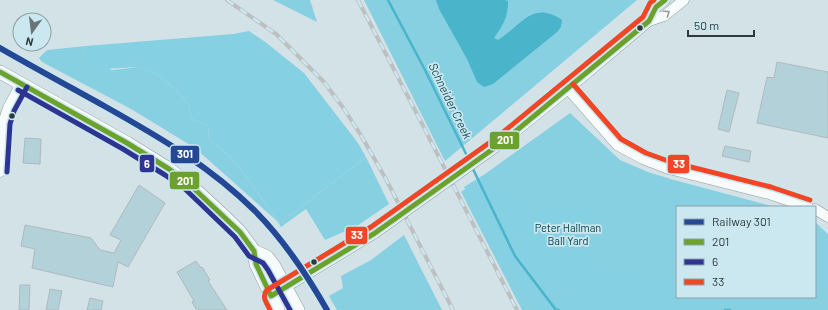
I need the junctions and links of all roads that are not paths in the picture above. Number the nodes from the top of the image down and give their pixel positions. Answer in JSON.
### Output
{"nodes":[{"id":1,"x":664,"y":0,"type":"edge"},
{"id":2,"x":684,"y":0,"type":"edge"},
{"id":3,"x":649,"y":21,"type":"junction"},
{"id":4,"x":0,"y":72,"type":"edge"},
{"id":5,"x":20,"y":84,"type":"junction"},
{"id":6,"x":568,"y":89,"type":"junction"},
{"id":7,"x":0,"y":172,"type":"edge"},
{"id":8,"x":805,"y":206,"type":"edge"},
{"id":9,"x":816,"y":211,"type":"edge"},
{"id":10,"x":828,"y":218,"type":"edge"},
{"id":11,"x":254,"y":251,"type":"junction"},
{"id":12,"x":286,"y":288,"type":"junction"},
{"id":13,"x":272,"y":296,"type":"junction"},
{"id":14,"x":278,"y":310,"type":"edge"},
{"id":15,"x":298,"y":310,"type":"edge"}],
"edges":[{"from":1,"to":3,"type":"street"},
{"from":3,"to":2,"type":"street","one_way":true},
{"from":3,"to":6,"type":"street"},
{"from":4,"to":5,"type":"main road"},
{"from":5,"to":7,"type":"street"},
{"from":5,"to":11,"type":"main road"},
{"from":6,"to":8,"type":"street"},
{"from":6,"to":12,"type":"street","bridge":true},
{"from":9,"to":10,"type":"street"},
{"from":11,"to":12,"type":"main road"},
{"from":11,"to":13,"type":"main road"},
{"from":12,"to":13,"type":"street"},
{"from":12,"to":15,"type":"main road"},
{"from":13,"to":14,"type":"main road"}]}
